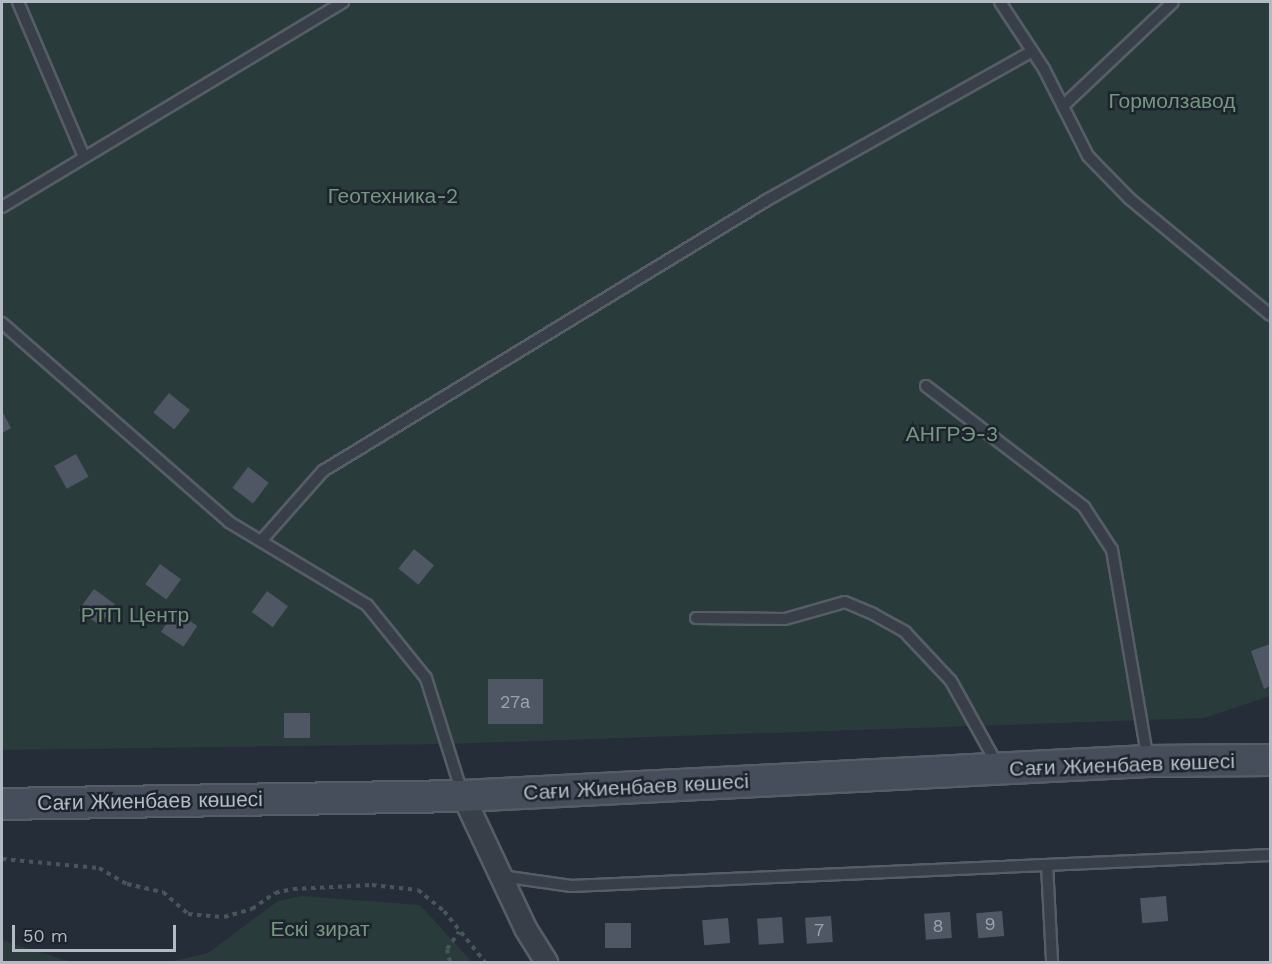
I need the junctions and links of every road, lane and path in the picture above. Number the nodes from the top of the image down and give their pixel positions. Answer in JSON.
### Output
{"nodes":[{"id":1,"x":18,"y":2,"type":"edge"},
{"id":2,"x":343,"y":2,"type":"edge"},
{"id":3,"x":1000,"y":2,"type":"edge"},
{"id":4,"x":1173,"y":2,"type":"edge"},
{"id":5,"x":1032,"y":51,"type":"junction"},
{"id":6,"x":1063,"y":106,"type":"junction"},
{"id":7,"x":84,"y":157,"type":"junction"},
{"id":8,"x":2,"y":207,"type":"edge"},
{"id":9,"x":1270,"y":315,"type":"edge"},
{"id":10,"x":2,"y":322,"type":"edge"},
{"id":11,"x":927,"y":386,"type":"dead end"},
{"id":12,"x":261,"y":541,"type":"junction"},
{"id":13,"x":696,"y":618,"type":"dead end"},
{"id":14,"x":1270,"y":760,"type":"edge"},
{"id":15,"x":1148,"y":761,"type":"junction"},
{"id":16,"x":1000,"y":770,"type":"junction"},
{"id":17,"x":463,"y":796,"type":"junction"},
{"id":18,"x":2,"y":804,"type":"edge"},
{"id":19,"x":1270,"y":855,"type":"edge"},
{"id":20,"x":2,"y":859,"type":"edge"},
{"id":21,"x":1047,"y":865,"type":"junction"},
{"id":22,"x":501,"y":876,"type":"junction"},
{"id":23,"x":460,"y":931,"type":"junction"},
{"id":24,"x":450,"y":963,"type":"edge"},
{"id":25,"x":485,"y":963,"type":"edge"},
{"id":26,"x":546,"y":963,"type":"edge"},
{"id":27,"x":1052,"y":963,"type":"edge"}],
"edges":[{"from":1,"to":7,"type":"lane"},
{"from":2,"to":7,"type":"lane"},
{"from":3,"to":5,"type":"lane"},
{"from":4,"to":6,"type":"lane"},
{"from":5,"to":6,"type":"lane"},
{"from":5,"to":12,"type":"lane"},
{"from":6,"to":9,"type":"lane"},
{"from":7,"to":8,"type":"lane"},
{"from":10,"to":12,"type":"lane"},
{"from":11,"to":15,"type":"lane"},
{"from":12,"to":17,"type":"lane"},
{"from":13,"to":16,"type":"lane"},
{"from":14,"to":15,"type":"main road","name":"Сағи Жиенбаев көшесі"},
{"from":15,"to":16,"type":"main road","name":"Сағи Жиенбаев көшесі"},
{"from":16,"to":17,"type":"main road","name":"Сағи Жиенбаев көшесі"},
{"from":17,"to":18,"type":"main road","name":"Сағи Жиенбаев көшесі"},
{"from":17,"to":22,"type":"street"},
{"from":19,"to":21,"type":"lane"},
{"from":20,"to":23,"type":"path"},
{"from":21,"to":22,"type":"lane"},
{"from":21,"to":27,"type":"lane"},
{"from":22,"to":26,"type":"street"},
{"from":23,"to":24,"type":"path"},
{"from":23,"to":25,"type":"path"}]}
